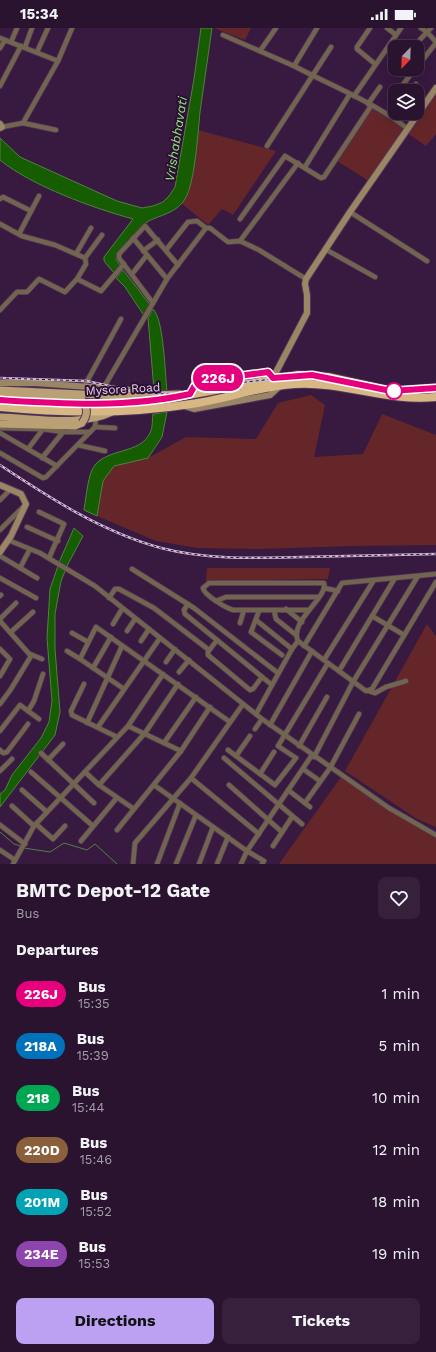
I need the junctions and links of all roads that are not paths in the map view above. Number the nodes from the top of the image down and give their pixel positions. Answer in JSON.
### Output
{"nodes":[{"id":1,"x":17,"y":28,"type":"edge"},
{"id":2,"x":32,"y":28,"type":"edge"},
{"id":3,"x":48,"y":28,"type":"edge"},
{"id":4,"x":72,"y":28,"type":"edge"},
{"id":5,"x":276,"y":28,"type":"edge"},
{"id":6,"x":317,"y":28,"type":"edge"},
{"id":7,"x":370,"y":28,"type":"edge"},
{"id":8,"x":387,"y":28,"type":"edge"},
{"id":9,"x":401,"y":28,"type":"edge"},
{"id":10,"x":421,"y":28,"type":"edge"},
{"id":11,"x":431,"y":28,"type":"edge"},
{"id":12,"x":427,"y":32,"type":"junction"},
{"id":13,"x":396,"y":34,"type":"junction"},
{"id":14,"x":223,"y":35,"type":"dead end"},
{"id":15,"x":2,"y":38,"type":"edge"},
{"id":16,"x":420,"y":40,"type":"edge"},
{"id":17,"x":11,"y":42,"type":"junction"},
{"id":18,"x":436,"y":42,"type":"edge"},
{"id":19,"x":23,"y":47,"type":"junction"},
{"id":20,"x":332,"y":47,"type":"dead end"},
{"id":21,"x":0,"y":48,"type":"edge"},
{"id":22,"x":260,"y":51,"type":"junction"},
{"id":23,"x":37,"y":52,"type":"junction"},
{"id":24,"x":424,"y":58,"type":"edge"},
{"id":25,"x":58,"y":61,"type":"junction"},
{"id":26,"x":375,"y":64,"type":"junction"},
{"id":27,"x":294,"y":66,"type":"junction"},
{"id":28,"x":314,"y":76,"type":"junction"},
{"id":29,"x":410,"y":76,"type":"edge"},
{"id":30,"x":403,"y":84,"type":"edge"},
{"id":31,"x":0,"y":86,"type":"edge"},
{"id":32,"x":380,"y":87,"type":"dead end"},
{"id":33,"x":436,"y":88,"type":"edge"},
{"id":34,"x":352,"y":95,"type":"junction"},
{"id":35,"x":424,"y":103,"type":"edge"},
{"id":36,"x":370,"y":105,"type":"junction"},
{"id":37,"x":413,"y":120,"type":"edge"},
{"id":38,"x":23,"y":123,"type":"junction"},
{"id":39,"x":1,"y":127,"type":"edge"},
{"id":40,"x":408,"y":129,"type":"junction"},
{"id":41,"x":56,"y":130,"type":"dead end"},
{"id":42,"x":268,"y":146,"type":"dead end"},
{"id":43,"x":298,"y":162,"type":"junction"},
{"id":44,"x":305,"y":167,"type":"junction"},
{"id":45,"x":39,"y":196,"type":"dead end"},
{"id":46,"x":0,"y":199,"type":"edge"},
{"id":47,"x":31,"y":211,"type":"junction"},
{"id":48,"x":350,"y":212,"type":"junction"},
{"id":49,"x":240,"y":219,"type":"dead end"},
{"id":50,"x":0,"y":224,"type":"edge"},
{"id":51,"x":91,"y":228,"type":"dead end"},
{"id":52,"x":206,"y":228,"type":"junction"},
{"id":53,"x":19,"y":234,"type":"junction"},
{"id":54,"x":102,"y":235,"type":"dead end"},
{"id":55,"x":133,"y":238,"type":"junction"},
{"id":56,"x":158,"y":240,"type":"junction"},
{"id":57,"x":240,"y":241,"type":"junction"},
{"id":58,"x":325,"y":249,"type":"junction"},
{"id":59,"x":166,"y":250,"type":"junction"},
{"id":60,"x":145,"y":253,"type":"junction"},
{"id":61,"x":76,"y":254,"type":"junction"},
{"id":62,"x":85,"y":258,"type":"junction"},
{"id":63,"x":427,"y":261,"type":"dead end"},
{"id":64,"x":178,"y":265,"type":"junction"},
{"id":65,"x":122,"y":268,"type":"junction"},
{"id":66,"x":132,"y":274,"type":"junction"},
{"id":67,"x":375,"y":277,"type":"dead end"},
{"id":68,"x":77,"y":279,"type":"junction"},
{"id":69,"x":167,"y":279,"type":"junction"},
{"id":70,"x":306,"y":279,"type":"junction"},
{"id":71,"x":154,"y":303,"type":"junction"},
{"id":72,"x":0,"y":310,"type":"edge"},
{"id":73,"x":121,"y":319,"type":"dead end"},
{"id":74,"x":273,"y":378,"type":"junction"},
{"id":75,"x":0,"y":383,"type":"edge"},
{"id":76,"x":85,"y":385,"type":"junction"},
{"id":77,"x":104,"y":387,"type":"junction"},
{"id":78,"x":436,"y":388,"type":"edge"},
{"id":79,"x":0,"y":390,"type":"edge"},
{"id":80,"x":0,"y":396,"type":"edge"},
{"id":81,"x":436,"y":396,"type":"edge"},
{"id":82,"x":0,"y":400,"type":"edge"},
{"id":83,"x":161,"y":401,"type":"junction"},
{"id":84,"x":0,"y":407,"type":"edge"},
{"id":85,"x":116,"y":410,"type":"junction"},
{"id":86,"x":0,"y":417,"type":"edge"},
{"id":87,"x":96,"y":419,"type":"junction"},
{"id":88,"x":1,"y":426,"type":"edge"},
{"id":89,"x":95,"y":427,"type":"junction"},
{"id":90,"x":43,"y":428,"type":"junction"},
{"id":91,"x":115,"y":428,"type":"dead end"},
{"id":92,"x":63,"y":432,"type":"junction"},
{"id":93,"x":90,"y":432,"type":"junction"},
{"id":94,"x":0,"y":433,"type":"edge"},
{"id":95,"x":78,"y":445,"type":"junction"},
{"id":96,"x":28,"y":449,"type":"junction"},
{"id":97,"x":105,"y":451,"type":"dead end"},
{"id":98,"x":0,"y":453,"type":"edge"},
{"id":99,"x":42,"y":458,"type":"junction"},
{"id":100,"x":57,"y":466,"type":"junction"},
{"id":101,"x":0,"y":486,"type":"edge"},
{"id":102,"x":10,"y":490,"type":"junction"},
{"id":103,"x":0,"y":500,"type":"edge"},
{"id":104,"x":26,"y":504,"type":"junction"},
{"id":105,"x":39,"y":512,"type":"dead end"},
{"id":106,"x":27,"y":527,"type":"dead end"},
{"id":107,"x":0,"y":530,"type":"edge"},
{"id":108,"x":8,"y":540,"type":"junction"},
{"id":109,"x":58,"y":542,"type":"junction"},
{"id":110,"x":30,"y":549,"type":"junction"},
{"id":111,"x":0,"y":552,"type":"edge"},
{"id":112,"x":0,"y":556,"type":"edge"},
{"id":113,"x":49,"y":558,"type":"junction"},
{"id":114,"x":20,"y":568,"type":"junction"},
{"id":115,"x":132,"y":569,"type":"dead end"},
{"id":116,"x":436,"y":574,"type":"edge"},
{"id":117,"x":418,"y":576,"type":"junction"},
{"id":118,"x":0,"y":578,"type":"edge"},
{"id":119,"x":37,"y":578,"type":"dead end"},
{"id":120,"x":395,"y":578,"type":"junction"},
{"id":121,"x":374,"y":580,"type":"junction"},
{"id":122,"x":436,"y":582,"type":"edge"},
{"id":123,"x":324,"y":588,"type":"junction"},
{"id":124,"x":338,"y":591,"type":"junction"},
{"id":125,"x":318,"y":597,"type":"junction"},
{"id":126,"x":36,"y":598,"type":"dead end"},
{"id":127,"x":109,"y":598,"type":"junction"},
{"id":128,"x":216,"y":600,"type":"junction"},
{"id":129,"x":16,"y":603,"type":"dead end"},
{"id":130,"x":188,"y":604,"type":"junction"},
{"id":131,"x":286,"y":609,"type":"junction"},
{"id":132,"x":122,"y":610,"type":"junction"},
{"id":133,"x":244,"y":610,"type":"junction"},
{"id":134,"x":274,"y":610,"type":"junction"},
{"id":135,"x":309,"y":610,"type":"junction"},
{"id":136,"x":259,"y":611,"type":"junction"},
{"id":137,"x":33,"y":612,"type":"dead end"},
{"id":138,"x":372,"y":616,"type":"junction"},
{"id":139,"x":136,"y":619,"type":"junction"},
{"id":140,"x":0,"y":620,"type":"edge"},
{"id":141,"x":256,"y":620,"type":"junction"},
{"id":142,"x":302,"y":622,"type":"junction"},
{"id":143,"x":240,"y":623,"type":"dead end"},
{"id":144,"x":113,"y":624,"type":"dead end"},
{"id":145,"x":388,"y":626,"type":"junction"},
{"id":146,"x":149,"y":629,"type":"junction"},
{"id":147,"x":127,"y":631,"type":"dead end"},
{"id":148,"x":11,"y":632,"type":"junction"},
{"id":149,"x":72,"y":633,"type":"dead end"},
{"id":150,"x":296,"y":635,"type":"junction"},
{"id":151,"x":404,"y":635,"type":"junction"},
{"id":152,"x":111,"y":637,"type":"junction"},
{"id":153,"x":160,"y":638,"type":"junction"},
{"id":154,"x":217,"y":640,"type":"junction"},
{"id":155,"x":141,"y":641,"type":"dead end"},
{"id":156,"x":298,"y":641,"type":"junction"},
{"id":157,"x":88,"y":642,"type":"junction"},
{"id":158,"x":122,"y":646,"type":"junction"},
{"id":159,"x":304,"y":646,"type":"junction"},
{"id":160,"x":0,"y":649,"type":"edge"},
{"id":161,"x":175,"y":649,"type":"junction"},
{"id":162,"x":292,"y":649,"type":"junction"},
{"id":163,"x":209,"y":650,"type":"junction"},
{"id":164,"x":67,"y":652,"type":"dead end"},
{"id":165,"x":312,"y":652,"type":"junction"},
{"id":166,"x":30,"y":654,"type":"junction"},
{"id":167,"x":282,"y":655,"type":"dead end"},
{"id":168,"x":42,"y":659,"type":"dead end"},
{"id":169,"x":80,"y":659,"type":"junction"},
{"id":170,"x":188,"y":660,"type":"junction"},
{"id":171,"x":143,"y":661,"type":"junction"},
{"id":172,"x":166,"y":662,"type":"dead end"},
{"id":173,"x":326,"y":662,"type":"junction"},
{"id":174,"x":93,"y":668,"type":"junction"},
{"id":175,"x":339,"y":671,"type":"junction"},
{"id":176,"x":179,"y":672,"type":"dead end"},
{"id":177,"x":43,"y":674,"type":"dead end"},
{"id":178,"x":163,"y":674,"type":"junction"},
{"id":179,"x":278,"y":674,"type":"junction"},
{"id":180,"x":0,"y":676,"type":"edge"},
{"id":181,"x":262,"y":677,"type":"junction"},
{"id":182,"x":107,"y":678,"type":"junction"},
{"id":183,"x":406,"y":681,"type":"dead end"},
{"id":184,"x":353,"y":682,"type":"junction"},
{"id":185,"x":84,"y":684,"type":"dead end"},
{"id":186,"x":178,"y":684,"type":"junction"},
{"id":187,"x":272,"y":685,"type":"junction"},
{"id":188,"x":124,"y":689,"type":"junction"},
{"id":189,"x":369,"y":691,"type":"junction"},
{"id":190,"x":196,"y":697,"type":"junction"},
{"id":191,"x":327,"y":697,"type":"dead end"},
{"id":192,"x":0,"y":704,"type":"edge"},
{"id":193,"x":242,"y":704,"type":"junction"},
{"id":194,"x":210,"y":708,"type":"junction"},
{"id":195,"x":28,"y":711,"type":"junction"},
{"id":196,"x":256,"y":714,"type":"junction"},
{"id":197,"x":359,"y":714,"type":"dead end"},
{"id":198,"x":39,"y":719,"type":"dead end"},
{"id":199,"x":262,"y":719,"type":"junction"},
{"id":200,"x":230,"y":722,"type":"junction"},
{"id":201,"x":87,"y":723,"type":"junction"},
{"id":202,"x":28,"y":724,"type":"dead end"},
{"id":203,"x":270,"y":725,"type":"junction"},
{"id":204,"x":128,"y":726,"type":"junction"},
{"id":205,"x":98,"y":727,"type":"junction"},
{"id":206,"x":255,"y":729,"type":"dead end"},
{"id":207,"x":0,"y":730,"type":"edge"},
{"id":208,"x":145,"y":733,"type":"junction"},
{"id":209,"x":284,"y":735,"type":"junction"},
{"id":210,"x":250,"y":736,"type":"dead end"},
{"id":211,"x":118,"y":737,"type":"junction"},
{"id":212,"x":164,"y":743,"type":"junction"},
{"id":213,"x":63,"y":744,"type":"dead end"},
{"id":214,"x":300,"y":746,"type":"junction"},
{"id":215,"x":0,"y":750,"type":"edge"},
{"id":216,"x":228,"y":750,"type":"dead end"},
{"id":217,"x":181,"y":751,"type":"junction"},
{"id":218,"x":274,"y":752,"type":"dead end"},
{"id":219,"x":41,"y":753,"type":"dead end"},
{"id":220,"x":236,"y":756,"type":"junction"},
{"id":221,"x":313,"y":756,"type":"junction"},
{"id":222,"x":224,"y":758,"type":"dead end"},
{"id":223,"x":12,"y":759,"type":"dead end"},
{"id":224,"x":48,"y":760,"type":"junction"},
{"id":225,"x":330,"y":768,"type":"junction"},
{"id":226,"x":303,"y":769,"type":"junction"},
{"id":227,"x":0,"y":771,"type":"edge"},
{"id":228,"x":31,"y":772,"type":"dead end"},
{"id":229,"x":84,"y":772,"type":"junction"},
{"id":230,"x":260,"y":774,"type":"junction"},
{"id":231,"x":191,"y":778,"type":"junction"},
{"id":232,"x":320,"y":781,"type":"junction"},
{"id":233,"x":229,"y":784,"type":"dead end"},
{"id":234,"x":73,"y":785,"type":"junction"},
{"id":235,"x":99,"y":785,"type":"junction"},
{"id":236,"x":154,"y":785,"type":"junction"},
{"id":237,"x":22,"y":790,"type":"dead end"},
{"id":238,"x":288,"y":790,"type":"junction"},
{"id":239,"x":60,"y":798,"type":"junction"},
{"id":240,"x":174,"y":799,"type":"junction"},
{"id":241,"x":116,"y":800,"type":"dead end"},
{"id":242,"x":307,"y":800,"type":"dead end"},
{"id":243,"x":94,"y":803,"type":"dead end"},
{"id":244,"x":180,"y":803,"type":"junction"},
{"id":245,"x":278,"y":805,"type":"junction"},
{"id":246,"x":12,"y":806,"type":"dead end"},
{"id":247,"x":310,"y":807,"type":"dead end"},
{"id":248,"x":134,"y":809,"type":"junction"},
{"id":249,"x":47,"y":812,"type":"junction"},
{"id":250,"x":196,"y":814,"type":"junction"},
{"id":251,"x":292,"y":816,"type":"junction"},
{"id":252,"x":268,"y":820,"type":"junction"},
{"id":253,"x":302,"y":824,"type":"dead end"},
{"id":254,"x":0,"y":825,"type":"edge"},
{"id":255,"x":35,"y":826,"type":"junction"},
{"id":256,"x":65,"y":826,"type":"dead end"},
{"id":257,"x":93,"y":826,"type":"junction"},
{"id":258,"x":213,"y":827,"type":"junction"},
{"id":259,"x":117,"y":830,"type":"dead end"},
{"id":260,"x":282,"y":832,"type":"junction"},
{"id":261,"x":259,"y":834,"type":"junction"},
{"id":262,"x":436,"y":835,"type":"edge"},
{"id":263,"x":228,"y":837,"type":"junction"},
{"id":264,"x":81,"y":841,"type":"dead end"},
{"id":265,"x":23,"y":846,"type":"junction"},
{"id":266,"x":273,"y":846,"type":"dead end"},
{"id":267,"x":247,"y":851,"type":"junction"},
{"id":268,"x":1,"y":852,"type":"edge"},
{"id":269,"x":14,"y":862,"type":"edge"},
{"id":270,"x":133,"y":864,"type":"edge"},
{"id":271,"x":157,"y":864,"type":"edge"},
{"id":272,"x":176,"y":864,"type":"edge"},
{"id":273,"x":199,"y":864,"type":"edge"},
{"id":274,"x":217,"y":864,"type":"edge"},
{"id":275,"x":241,"y":864,"type":"edge"},
{"id":276,"x":262,"y":864,"type":"edge"}],
"edges":[{"from":1,"to":17,"type":"street"},
{"from":2,"to":19,"type":"street"},
{"from":3,"to":23,"type":"street"},
{"from":4,"to":25,"type":"street"},
{"from":5,"to":22,"type":"street"},
{"from":6,"to":27,"type":"street"},
{"from":7,"to":26,"type":"street"},
{"from":8,"to":13,"type":"street"},
{"from":9,"to":13,"type":"street"},
{"from":10,"to":12,"type":"street"},
{"from":11,"to":12,"type":"street"},
{"from":12,"to":16,"type":"street"},
{"from":12,"to":18,"type":"street"},
{"from":13,"to":26,"type":"street"},
{"from":14,"to":22,"type":"street"},
{"from":15,"to":17,"type":"street"},
{"from":15,"to":21,"type":"street"},
{"from":17,"to":19,"type":"street"},
{"from":18,"to":24,"type":"street"},
{"from":19,"to":23,"type":"street"},
{"from":19,"to":31,"type":"street"},
{"from":20,"to":28,"type":"street"},
{"from":22,"to":27,"type":"street"},
{"from":23,"to":25,"type":"street"},
{"from":25,"to":38,"type":"street"},
{"from":26,"to":34,"type":"street"},
{"from":27,"to":28,"type":"street"},
{"from":28,"to":34,"type":"street"},
{"from":28,"to":42,"type":"street"},
{"from":29,"to":30,"type":"street"},
{"from":32,"to":36,"type":"street"},
{"from":33,"to":35,"type":"street"},
{"from":34,"to":36,"type":"street"},
{"from":34,"to":44,"type":"street"},
{"from":36,"to":40,"type":"street"},
{"from":36,"to":44,"type":"street"},
{"from":37,"to":40,"type":"street"},
{"from":38,"to":39,"type":"street"},
{"from":38,"to":41,"type":"street"},
{"from":40,"to":48,"type":"street"},
{"from":43,"to":44,"type":"street"},
{"from":43,"to":49,"type":"street"},
{"from":43,"to":57,"type":"street"},
{"from":45,"to":47,"type":"street"},
{"from":46,"to":47,"type":"street"},
{"from":47,"to":53,"type":"street"},
{"from":48,"to":58,"type":"street"},
{"from":48,"to":63,"type":"street"},
{"from":50,"to":53,"type":"street"},
{"from":51,"to":61,"type":"street"},
{"from":52,"to":57,"type":"street"},
{"from":52,"to":59,"type":"street"},
{"from":52,"to":64,"type":"street"},
{"from":53,"to":61,"type":"street"},
{"from":54,"to":62,"type":"street"},
{"from":55,"to":56,"type":"street"},
{"from":55,"to":60,"type":"street"},
{"from":55,"to":65,"type":"street"},
{"from":56,"to":59,"type":"street"},
{"from":56,"to":60,"type":"street"},
{"from":57,"to":70,"type":"street"},
{"from":58,"to":67,"type":"street"},
{"from":58,"to":70,"type":"street"},
{"from":59,"to":64,"type":"street"},
{"from":60,"to":66,"type":"street"},
{"from":60,"to":69,"type":"street"},
{"from":61,"to":62,"type":"street"},
{"from":62,"to":68,"type":"street"},
{"from":64,"to":69,"type":"street"},
{"from":65,"to":66,"type":"street"},
{"from":65,"to":68,"type":"street"},
{"from":66,"to":71,"type":"street"},
{"from":68,"to":72,"type":"street"},
{"from":69,"to":71,"type":"street"},
{"from":70,"to":74,"type":"street"},
{"from":71,"to":77,"type":"street"},
{"from":73,"to":76,"type":"street"},
{"from":74,"to":78,"type":"highway","name":"Mysore Road"},
{"from":74,"to":83,"type":"highway","name":"Mysore Road"},
{"from":75,"to":76,"type":"street"},
{"from":76,"to":77,"type":"street"},
{"from":77,"to":83,"type":"street"},
{"from":79,"to":83,"type":"main road"},
{"from":80,"to":88,"type":"main road","bridge":true},
{"from":81,"to":83,"type":"highway","name":"Mysore Road"},
{"from":82,"to":83,"type":"highway","name":"Mysore Road"},
{"from":83,"to":85,"type":"highway","name":"Mysore Road"},
{"from":84,"to":85,"type":"highway","name":"Mysore Road"},
{"from":85,"to":87,"type":"main road"},
{"from":86,"to":87,"type":"main road"},
{"from":87,"to":89,"type":"street"},
{"from":88,"to":90,"type":"street"},
{"from":89,"to":91,"type":"street"},
{"from":89,"to":93,"type":"street"},
{"from":90,"to":92,"type":"street"},
{"from":90,"to":96,"type":"street"},
{"from":92,"to":93,"type":"street"},
{"from":92,"to":99,"type":"street"},
{"from":93,"to":95,"type":"street"},
{"from":94,"to":96,"type":"street"},
{"from":95,"to":97,"type":"street"},
{"from":95,"to":100,"type":"street"},
{"from":96,"to":99,"type":"street"},
{"from":98,"to":100,"type":"street"},
{"from":99,"to":100,"type":"street"},
{"from":101,"to":102,"type":"street"},
{"from":102,"to":103,"type":"street"},
{"from":102,"to":104,"type":"street"},
{"from":104,"to":107,"type":"street"},
{"from":104,"to":108,"type":"street"},
{"from":105,"to":109,"type":"street"},
{"from":106,"to":109,"type":"street"},
{"from":108,"to":110,"type":"street"},
{"from":108,"to":111,"type":"street"},
{"from":109,"to":113,"type":"street"},
{"from":110,"to":113,"type":"street"},
{"from":110,"to":114,"type":"street"},
{"from":112,"to":114,"type":"street"},
{"from":113,"to":127,"type":"street"},
{"from":114,"to":119,"type":"street"},
{"from":115,"to":130,"type":"street"},
{"from":116,"to":117,"type":"street"},
{"from":117,"to":120,"type":"street"},
{"from":117,"to":145,"type":"street"},
{"from":118,"to":126,"type":"street"},
{"from":120,"to":121,"type":"street"},
{"from":120,"to":138,"type":"street"},
{"from":121,"to":124,"type":"street"},
{"from":121,"to":173,"type":"street"},
{"from":122,"to":151,"type":"street"},
{"from":123,"to":124,"type":"street"},
{"from":123,"to":125,"type":"street"},
{"from":123,"to":128,"type":"street"},
{"from":124,"to":159,"type":"street"},
{"from":125,"to":128,"type":"street"},
{"from":125,"to":135,"type":"street"},
{"from":127,"to":132,"type":"street"},
{"from":127,"to":163,"type":"street"},
{"from":128,"to":133,"type":"street"},
{"from":129,"to":140,"type":"street"},
{"from":130,"to":154,"type":"street"},
{"from":130,"to":179,"type":"street"},
{"from":131,"to":134,"type":"street"},
{"from":131,"to":135,"type":"street"},
{"from":131,"to":142,"type":"street"},
{"from":132,"to":139,"type":"street"},
{"from":132,"to":144,"type":"street"},
{"from":133,"to":136,"type":"street"},
{"from":133,"to":143,"type":"street"},
{"from":134,"to":136,"type":"street"},
{"from":134,"to":150,"type":"street"},
{"from":135,"to":142,"type":"street"},
{"from":136,"to":141,"type":"street"},
{"from":137,"to":148,"type":"street"},
{"from":138,"to":145,"type":"street"},
{"from":138,"to":175,"type":"street"},
{"from":139,"to":146,"type":"street"},
{"from":139,"to":147,"type":"street"},
{"from":140,"to":148,"type":"street"},
{"from":141,"to":162,"type":"street"},
{"from":141,"to":167,"type":"street"},
{"from":142,"to":150,"type":"street"},
{"from":145,"to":151,"type":"street"},
{"from":145,"to":184,"type":"street"},
{"from":146,"to":153,"type":"street"},
{"from":146,"to":155,"type":"street"},
{"from":148,"to":166,"type":"street"},
{"from":149,"to":157,"type":"street"},
{"from":150,"to":156,"type":"street"},
{"from":151,"to":189,"type":"street"},
{"from":152,"to":157,"type":"street"},
{"from":152,"to":158,"type":"street"},
{"from":152,"to":174,"type":"street"},
{"from":153,"to":161,"type":"street"},
{"from":153,"to":171,"type":"street"},
{"from":154,"to":163,"type":"street"},
{"from":154,"to":181,"type":"street"},
{"from":156,"to":159,"type":"street"},
{"from":156,"to":162,"type":"street"},
{"from":157,"to":169,"type":"street"},
{"from":158,"to":171,"type":"street"},
{"from":158,"to":182,"type":"street"},
{"from":159,"to":165,"type":"street"},
{"from":160,"to":180,"type":"street"},
{"from":161,"to":170,"type":"street"},
{"from":161,"to":172,"type":"street"},
{"from":162,"to":179,"type":"street"},
{"from":163,"to":181,"type":"street"},
{"from":164,"to":169,"type":"street"},
{"from":165,"to":173,"type":"street"},
{"from":165,"to":203,"type":"street"},
{"from":166,"to":168,"type":"street"},
{"from":166,"to":192,"type":"street"},
{"from":169,"to":174,"type":"street"},
{"from":170,"to":176,"type":"street"},
{"from":170,"to":193,"type":"street"},
{"from":171,"to":178,"type":"street"},
{"from":171,"to":188,"type":"street"},
{"from":173,"to":175,"type":"street"},
{"from":173,"to":209,"type":"street"},
{"from":174,"to":182,"type":"street"},
{"from":175,"to":184,"type":"street"},
{"from":177,"to":195,"type":"street"},
{"from":178,"to":186,"type":"street"},
{"from":178,"to":204,"type":"street"},
{"from":179,"to":187,"type":"street"},
{"from":181,"to":187,"type":"street"},
{"from":182,"to":188,"type":"street"},
{"from":182,"to":201,"type":"street"},
{"from":183,"to":189,"type":"street"},
{"from":184,"to":189,"type":"street"},
{"from":184,"to":221,"type":"street"},
{"from":185,"to":201,"type":"street"},
{"from":186,"to":190,"type":"street"},
{"from":186,"to":208,"type":"street"},
{"from":187,"to":196,"type":"street"},
{"from":188,"to":205,"type":"street"},
{"from":190,"to":194,"type":"street"},
{"from":190,"to":212,"type":"street"},
{"from":191,"to":214,"type":"street"},
{"from":193,"to":196,"type":"street"},
{"from":193,"to":200,"type":"street"},
{"from":194,"to":200,"type":"street"},
{"from":194,"to":217,"type":"street"},
{"from":195,"to":198,"type":"street"},
{"from":195,"to":207,"type":"street"},
{"from":196,"to":199,"type":"street"},
{"from":197,"to":225,"type":"street"},
{"from":199,"to":203,"type":"street"},
{"from":199,"to":206,"type":"street"},
{"from":200,"to":231,"type":"street"},
{"from":201,"to":205,"type":"street"},
{"from":202,"to":215,"type":"street"},
{"from":203,"to":209,"type":"street"},
{"from":204,"to":208,"type":"street"},
{"from":204,"to":211,"type":"street"},
{"from":205,"to":211,"type":"street"},
{"from":208,"to":212,"type":"street"},
{"from":208,"to":235,"type":"street"},
{"from":209,"to":214,"type":"street"},
{"from":209,"to":230,"type":"street"},
{"from":210,"to":220,"type":"street"},
{"from":211,"to":229,"type":"street"},
{"from":212,"to":217,"type":"street"},
{"from":213,"to":224,"type":"street"},
{"from":214,"to":221,"type":"street"},
{"from":216,"to":220,"type":"street"},
{"from":217,"to":236,"type":"street"},
{"from":218,"to":230,"type":"street"},
{"from":219,"to":224,"type":"street"},
{"from":220,"to":230,"type":"street"},
{"from":221,"to":225,"type":"street"},
{"from":221,"to":226,"type":"street"},
{"from":222,"to":245,"type":"street"},
{"from":223,"to":227,"type":"street"},
{"from":224,"to":234,"type":"street"},
{"from":225,"to":232,"type":"street"},
{"from":225,"to":262,"type":"street"},
{"from":226,"to":232,"type":"street"},
{"from":226,"to":238,"type":"street"},
{"from":228,"to":239,"type":"street"},
{"from":229,"to":234,"type":"street"},
{"from":229,"to":235,"type":"street"},
{"from":231,"to":240,"type":"street"},
{"from":231,"to":261,"type":"street"},
{"from":232,"to":242,"type":"street"},
{"from":233,"to":252,"type":"street"},
{"from":234,"to":239,"type":"street"},
{"from":234,"to":243,"type":"street"},
{"from":235,"to":248,"type":"street"},
{"from":236,"to":240,"type":"street"},
{"from":236,"to":248,"type":"street"},
{"from":237,"to":249,"type":"street"},
{"from":238,"to":245,"type":"street"},
{"from":238,"to":247,"type":"street"},
{"from":239,"to":249,"type":"street"},
{"from":239,"to":257,"type":"street"},
{"from":240,"to":244,"type":"street"},
{"from":240,"to":270,"type":"street"},
{"from":241,"to":257,"type":"street"},
{"from":244,"to":250,"type":"street"},
{"from":244,"to":271,"type":"street"},
{"from":245,"to":251,"type":"street"},
{"from":245,"to":252,"type":"street"},
{"from":246,"to":255,"type":"street"},
{"from":248,"to":259,"type":"street"},
{"from":249,"to":255,"type":"street"},
{"from":250,"to":258,"type":"street"},
{"from":250,"to":272,"type":"street"},
{"from":251,"to":253,"type":"street"},
{"from":251,"to":260,"type":"street"},
{"from":252,"to":260,"type":"street"},
{"from":252,"to":261,"type":"street"},
{"from":254,"to":265,"type":"street"},
{"from":255,"to":256,"type":"street"},
{"from":255,"to":265,"type":"street"},
{"from":257,"to":264,"type":"street"},
{"from":258,"to":263,"type":"street"},
{"from":258,"to":273,"type":"street"},
{"from":260,"to":266,"type":"street"},
{"from":261,"to":267,"type":"street"},
{"from":263,"to":267,"type":"street"},
{"from":263,"to":274,"type":"street"},
{"from":265,"to":269,"type":"street"},
{"from":267,"to":275,"type":"street"},
{"from":267,"to":276,"type":"street"},
{"from":268,"to":269,"type":"street"}]}
